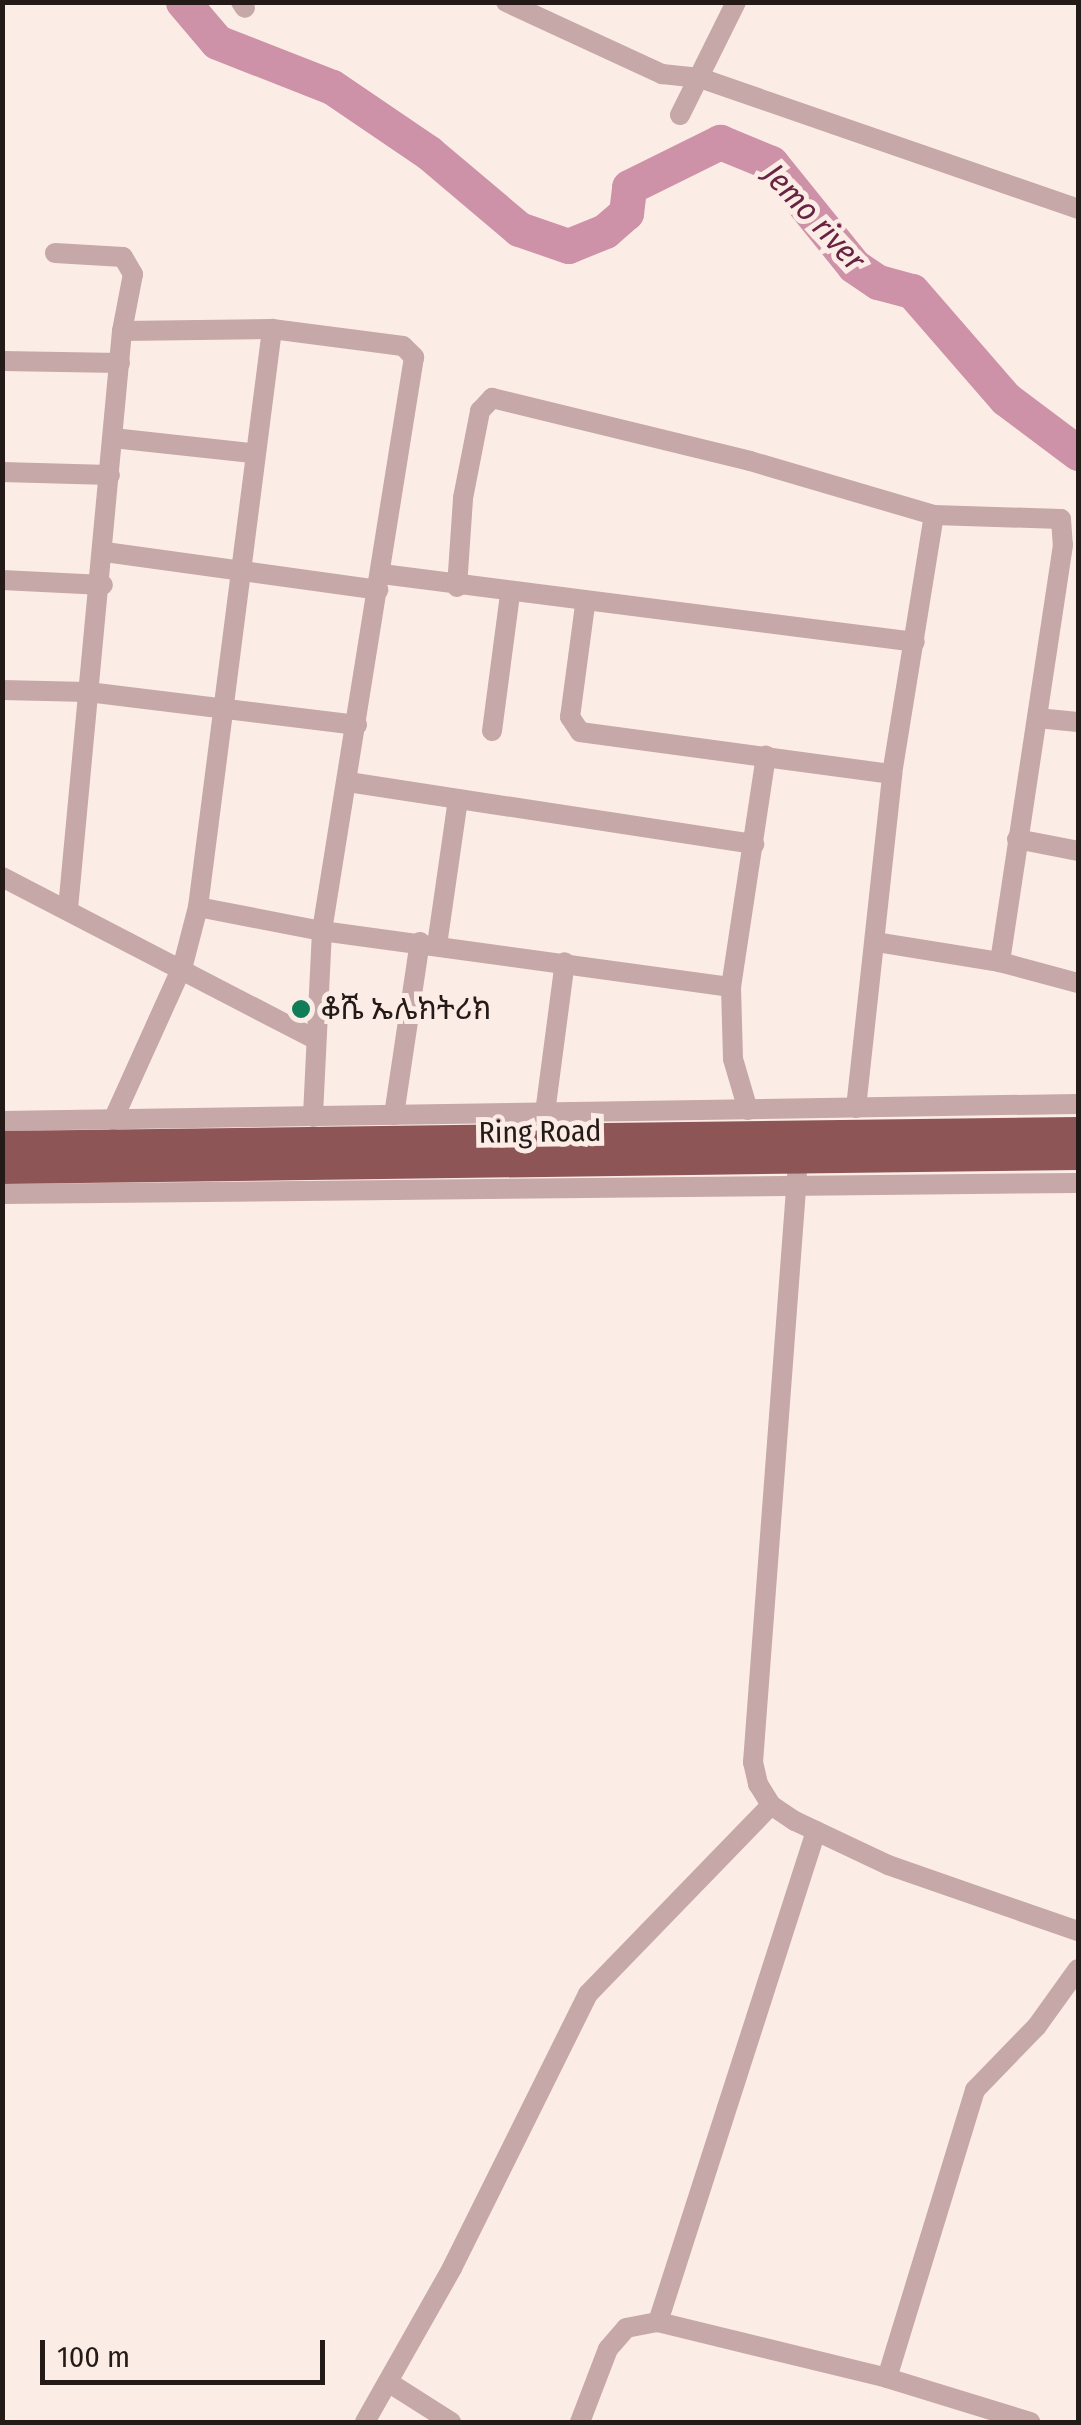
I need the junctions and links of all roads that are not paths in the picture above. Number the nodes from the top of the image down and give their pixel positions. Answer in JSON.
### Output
{"nodes":[{"id":1,"x":506,"y":2,"type":"edge"},
{"id":2,"x":736,"y":2,"type":"edge"},
{"id":3,"x":700,"y":78,"type":"junction"},
{"id":4,"x":680,"y":115,"type":"dead end"},
{"id":5,"x":1078,"y":208,"type":"edge"},
{"id":6,"x":55,"y":253,"type":"dead end"},
{"id":7,"x":272,"y":328,"type":"junction"},
{"id":8,"x":122,"y":331,"type":"junction"},
{"id":9,"x":2,"y":361,"type":"edge"},
{"id":10,"x":120,"y":364,"type":"junction"},
{"id":11,"x":113,"y":438,"type":"junction"},
{"id":12,"x":252,"y":454,"type":"junction"},
{"id":13,"x":2,"y":472,"type":"edge"},
{"id":14,"x":110,"y":475,"type":"junction"},
{"id":15,"x":934,"y":515,"type":"junction"},
{"id":16,"x":105,"y":552,"type":"junction"},
{"id":17,"x":243,"y":570,"type":"junction"},
{"id":18,"x":2,"y":580,"type":"edge"},
{"id":19,"x":380,"y":582,"type":"junction"},
{"id":20,"x":103,"y":585,"type":"junction"},
{"id":21,"x":457,"y":587,"type":"junction"},
{"id":22,"x":510,"y":594,"type":"junction"},
{"id":23,"x":585,"y":605,"type":"junction"},
{"id":24,"x":915,"y":642,"type":"junction"},
{"id":25,"x":2,"y":690,"type":"edge"},
{"id":26,"x":88,"y":692,"type":"junction"},
{"id":27,"x":226,"y":706,"type":"junction"},
{"id":28,"x":1036,"y":718,"type":"junction"},
{"id":29,"x":1078,"y":722,"type":"edge"},
{"id":30,"x":356,"y":725,"type":"junction"},
{"id":31,"x":492,"y":732,"type":"dead end"},
{"id":32,"x":766,"y":756,"type":"junction"},
{"id":33,"x":892,"y":774,"type":"junction"},
{"id":34,"x":348,"y":782,"type":"junction"},
{"id":35,"x":458,"y":800,"type":"junction"},
{"id":36,"x":1017,"y":840,"type":"junction"},
{"id":37,"x":754,"y":844,"type":"junction"},
{"id":38,"x":1078,"y":851,"type":"edge"},
{"id":39,"x":2,"y":877,"type":"edge"},
{"id":40,"x":198,"y":907,"type":"junction"},
{"id":41,"x":68,"y":909,"type":"junction"},
{"id":42,"x":322,"y":931,"type":"junction"},
{"id":43,"x":876,"y":942,"type":"junction"},
{"id":44,"x":428,"y":944,"type":"junction"},
{"id":45,"x":565,"y":962,"type":"junction"},
{"id":46,"x":1000,"y":962,"type":"junction"},
{"id":47,"x":182,"y":965,"type":"junction"},
{"id":48,"x":1078,"y":983,"type":"edge"},
{"id":49,"x":730,"y":988,"type":"junction"},
{"id":50,"x":314,"y":1038,"type":"junction"},
{"id":51,"x":1078,"y":1104,"type":"edge"},
{"id":52,"x":856,"y":1108,"type":"junction"},
{"id":53,"x":748,"y":1110,"type":"junction"},
{"id":54,"x":545,"y":1113,"type":"junction"},
{"id":55,"x":394,"y":1115,"type":"junction"},
{"id":56,"x":312,"y":1116,"type":"junction"},
{"id":57,"x":113,"y":1120,"type":"junction"},
{"id":58,"x":2,"y":1121,"type":"edge"},
{"id":59,"x":1078,"y":1131,"type":"edge"},
{"id":60,"x":2,"y":1145,"type":"edge"},
{"id":61,"x":1078,"y":1156,"type":"edge"},
{"id":62,"x":2,"y":1170,"type":"edge"},
{"id":63,"x":796,"y":1174,"type":"junction"},
{"id":64,"x":1078,"y":1183,"type":"edge"},
{"id":65,"x":2,"y":1194,"type":"edge"},
{"id":66,"x":771,"y":1805,"type":"junction"},
{"id":67,"x":816,"y":1831,"type":"junction"},
{"id":68,"x":1078,"y":1930,"type":"edge"},
{"id":69,"x":1078,"y":1969,"type":"edge"},
{"id":70,"x":658,"y":2322,"type":"junction"},
{"id":71,"x":887,"y":2378,"type":"junction"},
{"id":72,"x":388,"y":2382,"type":"junction"},
{"id":73,"x":365,"y":2422,"type":"edge"},
{"id":74,"x":451,"y":2422,"type":"edge"},
{"id":75,"x":580,"y":2422,"type":"edge"},
{"id":76,"x":1030,"y":2422,"type":"edge"}],
"edges":[{"from":1,"to":3,"type":"street"},
{"from":2,"to":3,"type":"street"},
{"from":3,"to":4,"type":"street"},
{"from":3,"to":5,"type":"street"},
{"from":6,"to":8,"type":"street"},
{"from":7,"to":8,"type":"street"},
{"from":7,"to":12,"type":"street"},
{"from":7,"to":19,"type":"street"},
{"from":8,"to":10,"type":"street"},
{"from":9,"to":10,"type":"street"},
{"from":10,"to":11,"type":"street"},
{"from":11,"to":12,"type":"street"},
{"from":11,"to":14,"type":"street"},
{"from":12,"to":17,"type":"street"},
{"from":13,"to":14,"type":"street"},
{"from":14,"to":16,"type":"street"},
{"from":15,"to":21,"type":"street"},
{"from":15,"to":24,"type":"street"},
{"from":15,"to":28,"type":"street"},
{"from":16,"to":17,"type":"street"},
{"from":16,"to":20,"type":"street"},
{"from":17,"to":19,"type":"street"},
{"from":17,"to":27,"type":"street"},
{"from":18,"to":20,"type":"street"},
{"from":19,"to":21,"type":"street"},
{"from":19,"to":30,"type":"street"},
{"from":20,"to":26,"type":"street"},
{"from":21,"to":22,"type":"street"},
{"from":22,"to":23,"type":"street"},
{"from":22,"to":31,"type":"street"},
{"from":23,"to":24,"type":"street"},
{"from":23,"to":32,"type":"street"},
{"from":24,"to":33,"type":"street"},
{"from":25,"to":26,"type":"street"},
{"from":26,"to":27,"type":"street"},
{"from":26,"to":41,"type":"street"},
{"from":27,"to":30,"type":"street"},
{"from":27,"to":40,"type":"street"},
{"from":28,"to":29,"type":"street"},
{"from":28,"to":36,"type":"street"},
{"from":30,"to":34,"type":"street"},
{"from":32,"to":33,"type":"street"},
{"from":32,"to":37,"type":"street"},
{"from":33,"to":43,"type":"street"},
{"from":34,"to":35,"type":"street"},
{"from":34,"to":42,"type":"street"},
{"from":35,"to":37,"type":"street"},
{"from":35,"to":44,"type":"street"},
{"from":36,"to":38,"type":"street"},
{"from":36,"to":46,"type":"street"},
{"from":37,"to":49,"type":"street"},
{"from":39,"to":41,"type":"street"},
{"from":40,"to":42,"type":"street"},
{"from":40,"to":47,"type":"street"},
{"from":41,"to":47,"type":"street"},
{"from":42,"to":44,"type":"street"},
{"from":42,"to":50,"type":"street"},
{"from":43,"to":46,"type":"street"},
{"from":43,"to":52,"type":"street"},
{"from":44,"to":45,"type":"street"},
{"from":44,"to":55,"type":"street"},
{"from":45,"to":49,"type":"street"},
{"from":45,"to":54,"type":"street"},
{"from":46,"to":48,"type":"street"},
{"from":47,"to":50,"type":"street"},
{"from":47,"to":57,"type":"street"},
{"from":49,"to":53,"type":"street"},
{"from":50,"to":56,"type":"street"},
{"from":51,"to":52,"type":"street"},
{"from":52,"to":53,"type":"street"},
{"from":53,"to":54,"type":"street"},
{"from":54,"to":55,"type":"street"},
{"from":55,"to":56,"type":"street"},
{"from":56,"to":57,"type":"street"},
{"from":57,"to":58,"type":"street"},
{"from":59,"to":60,"type":"highway","name":"Ring Road"},
{"from":61,"to":63,"type":"highway","name":"Ring Road"},
{"from":62,"to":63,"type":"highway","name":"Ring Road"},
{"from":63,"to":64,"type":"street"},
{"from":63,"to":65,"type":"street"},
{"from":63,"to":66,"type":"street"},
{"from":66,"to":67,"type":"street"},
{"from":66,"to":72,"type":"street"},
{"from":67,"to":68,"type":"street"},
{"from":67,"to":70,"type":"street"},
{"from":69,"to":71,"type":"street"},
{"from":70,"to":71,"type":"street"},
{"from":70,"to":75,"type":"street"},
{"from":71,"to":76,"type":"street"},
{"from":72,"to":73,"type":"street"},
{"from":72,"to":74,"type":"street"}]}
